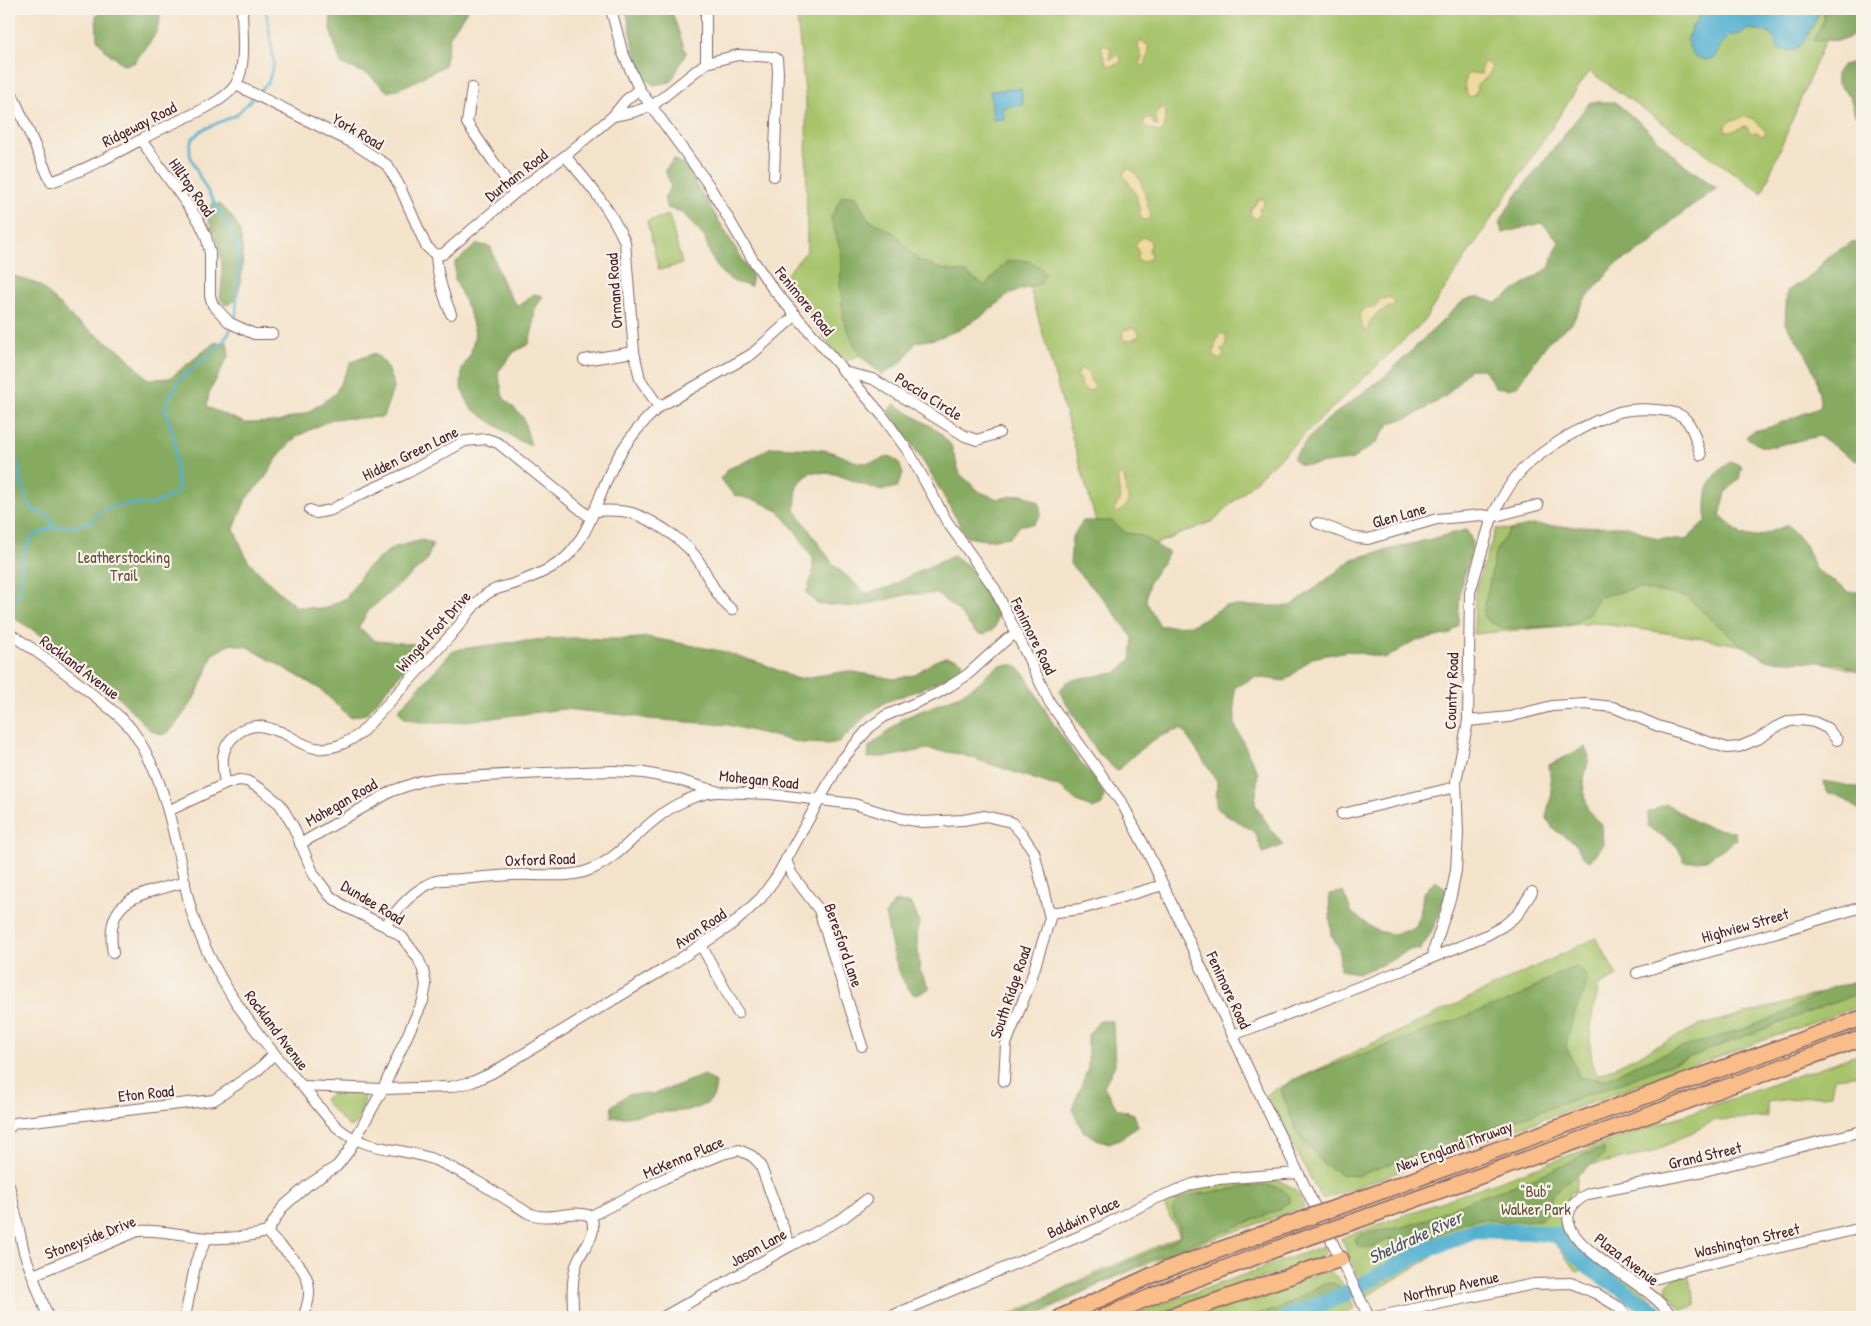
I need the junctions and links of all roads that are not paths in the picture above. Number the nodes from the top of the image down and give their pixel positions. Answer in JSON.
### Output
{"nodes":[{"id":1,"x":242,"y":9,"type":"edge"},
{"id":2,"x":611,"y":9,"type":"edge"},
{"id":3,"x":706,"y":9,"type":"edge"},
{"id":4,"x":706,"y":63,"type":"junction"},
{"id":5,"x":236,"y":85,"type":"junction"},
{"id":6,"x":9,"y":87,"type":"edge"},
{"id":7,"x":472,"y":88,"type":"dead end"},
{"id":8,"x":639,"y":89,"type":"junction"},
{"id":9,"x":652,"y":106,"type":"junction"},
{"id":10,"x":613,"y":116,"type":"junction"},
{"id":11,"x":141,"y":140,"type":"junction"},
{"id":12,"x":565,"y":156,"type":"junction"},
{"id":13,"x":774,"y":176,"type":"dead end"},
{"id":14,"x":515,"y":193,"type":"junction"},
{"id":15,"x":436,"y":255,"type":"junction"},
{"id":16,"x":450,"y":314,"type":"dead end"},
{"id":17,"x":796,"y":315,"type":"junction"},
{"id":18,"x":272,"y":334,"type":"dead end"},
{"id":19,"x":634,"y":352,"type":"junction"},
{"id":20,"x":584,"y":360,"type":"dead end"},
{"id":21,"x":844,"y":372,"type":"junction"},
{"id":22,"x":659,"y":407,"type":"junction"},
{"id":23,"x":999,"y":433,"type":"dead end"},
{"id":24,"x":1701,"y":455,"type":"dead end"},
{"id":25,"x":1538,"y":505,"type":"dead end"},
{"id":26,"x":310,"y":510,"type":"dead end"},
{"id":27,"x":592,"y":514,"type":"junction"},
{"id":28,"x":1492,"y":517,"type":"junction"},
{"id":29,"x":1317,"y":523,"type":"dead end"},
{"id":30,"x":732,"y":610,"type":"dead end"},
{"id":31,"x":9,"y":633,"type":"edge"},
{"id":32,"x":1016,"y":634,"type":"junction"},
{"id":33,"x":1468,"y":721,"type":"junction"},
{"id":34,"x":1836,"y":740,"type":"dead end"},
{"id":35,"x":225,"y":784,"type":"junction"},
{"id":36,"x":1456,"y":787,"type":"junction"},
{"id":37,"x":719,"y":792,"type":"junction"},
{"id":38,"x":818,"y":800,"type":"junction"},
{"id":39,"x":168,"y":811,"type":"junction"},
{"id":40,"x":1342,"y":814,"type":"dead end"},
{"id":41,"x":300,"y":844,"type":"junction"},
{"id":42,"x":786,"y":859,"type":"junction"},
{"id":43,"x":185,"y":882,"type":"junction"},
{"id":44,"x":1163,"y":885,"type":"junction"},
{"id":45,"x":1532,"y":892,"type":"dead end"},
{"id":46,"x":1862,"y":907,"type":"edge"},
{"id":47,"x":1049,"y":913,"type":"junction"},
{"id":48,"x":385,"y":926,"type":"junction"},
{"id":49,"x":700,"y":945,"type":"junction"},
{"id":50,"x":113,"y":953,"type":"dead end"},
{"id":51,"x":1433,"y":957,"type":"junction"},
{"id":52,"x":1636,"y":973,"type":"dead end"},
{"id":53,"x":738,"y":1013,"type":"dead end"},
{"id":54,"x":1862,"y":1018,"type":"edge"},
{"id":55,"x":1233,"y":1035,"type":"junction"},
{"id":56,"x":1862,"y":1038,"type":"edge"},
{"id":57,"x":862,"y":1046,"type":"dead end"},
{"id":58,"x":273,"y":1054,"type":"junction"},
{"id":59,"x":1004,"y":1081,"type":"dead end"},
{"id":60,"x":302,"y":1086,"type":"junction"},
{"id":61,"x":383,"y":1089,"type":"junction"},
{"id":62,"x":9,"y":1128,"type":"edge"},
{"id":63,"x":1862,"y":1132,"type":"edge"},
{"id":64,"x":355,"y":1140,"type":"junction"},
{"id":65,"x":1298,"y":1173,"type":"junction"},
{"id":66,"x":9,"y":1187,"type":"edge"},
{"id":67,"x":866,"y":1200,"type":"dead end"},
{"id":68,"x":591,"y":1216,"type":"junction"},
{"id":69,"x":1568,"y":1221,"type":"joint"},
{"id":70,"x":1862,"y":1228,"type":"edge"},
{"id":71,"x":266,"y":1232,"type":"junction"},
{"id":72,"x":208,"y":1238,"type":"junction"},
{"id":73,"x":790,"y":1246,"type":"junction"},
{"id":74,"x":1341,"y":1260,"type":"junction"},
{"id":75,"x":33,"y":1275,"type":"junction"},
{"id":76,"x":1640,"y":1286,"type":"junction"},
{"id":77,"x":48,"y":1317,"type":"edge"},
{"id":78,"x":185,"y":1317,"type":"edge"},
{"id":79,"x":304,"y":1317,"type":"edge"},
{"id":80,"x":574,"y":1317,"type":"edge"},
{"id":81,"x":663,"y":1317,"type":"edge"},
{"id":82,"x":889,"y":1317,"type":"edge"},
{"id":83,"x":1061,"y":1317,"type":"edge"},
{"id":84,"x":1104,"y":1317,"type":"edge"},
{"id":85,"x":1169,"y":1317,"type":"edge"},
{"id":86,"x":1369,"y":1317,"type":"edge"},
{"id":87,"x":1375,"y":1317,"type":"edge"},
{"id":88,"x":1628,"y":1317,"type":"edge"},
{"id":89,"x":1673,"y":1317,"type":"edge"}],
"edges":[{"from":1,"to":5,"type":"street"},
{"from":2,"to":8,"type":"street","name":"Fenimore Road"},
{"from":3,"to":4,"type":"street"},
{"from":4,"to":9,"type":"street"},
{"from":4,"to":13,"type":"street"},
{"from":5,"to":11,"type":"street","name":"Ridgeway Road"},
{"from":5,"to":15,"type":"street","name":"York Road"},
{"from":6,"to":11,"type":"street","name":"Ridgeway Road"},
{"from":7,"to":14,"type":"street"},
{"from":8,"to":9,"type":"street","name":"Fenimore Road"},
{"from":8,"to":10,"type":"street","name":"Durham Road"},
{"from":9,"to":10,"type":"street","name":"Durham Road"},
{"from":9,"to":17,"type":"street","name":"Fenimore Road"},
{"from":10,"to":12,"type":"street","name":"Durham Road"},
{"from":11,"to":18,"type":"street","name":"Hilltop Road"},
{"from":12,"to":14,"type":"street","name":"Durham Road"},
{"from":12,"to":19,"type":"street","name":"Ormand Road"},
{"from":14,"to":15,"type":"street","name":"Durham Road"},
{"from":15,"to":16,"type":"street"},
{"from":17,"to":21,"type":"street","name":"Fenimore Road"},
{"from":17,"to":22,"type":"street","name":"Winged Foot Drive"},
{"from":19,"to":20,"type":"street"},
{"from":19,"to":22,"type":"street","name":"Ormand Road"},
{"from":21,"to":23,"type":"street","name":"Poccia Circle"},
{"from":21,"to":32,"type":"street","name":"Fenimore Road"},
{"from":22,"to":27,"type":"street","name":"Winged Foot Drive"},
{"from":24,"to":28,"type":"street","name":"Country Road"},
{"from":25,"to":28,"type":"street","name":"Glen Lane"},
{"from":26,"to":27,"type":"street","name":"Hidden Green Lane"},
{"from":27,"to":30,"type":"street"},
{"from":27,"to":35,"type":"street","name":"Winged Foot Drive"},
{"from":28,"to":29,"type":"street","name":"Glen Lane"},
{"from":28,"to":33,"type":"street","name":"Country Road"},
{"from":31,"to":39,"type":"street","name":"Rockland Avenue"},
{"from":32,"to":38,"type":"street","name":"Avon Road"},
{"from":32,"to":44,"type":"street","name":"Fenimore Road"},
{"from":33,"to":34,"type":"street"},
{"from":33,"to":36,"type":"street","name":"Country Road"},
{"from":35,"to":39,"type":"street"},
{"from":35,"to":41,"type":"street","name":"Dundee Road"},
{"from":36,"to":40,"type":"street"},
{"from":36,"to":51,"type":"street","name":"Country Road"},
{"from":37,"to":38,"type":"street","name":"Mohegan Road"},
{"from":37,"to":41,"type":"street","name":"Mohegan Road"},
{"from":37,"to":48,"type":"street","name":"Oxford Road"},
{"from":38,"to":42,"type":"street","name":"Avon Road"},
{"from":38,"to":47,"type":"street","name":"Mohegan Road"},
{"from":39,"to":43,"type":"street","name":"Rockland Avenue"},
{"from":41,"to":48,"type":"street","name":"Dundee Road"},
{"from":42,"to":49,"type":"street","name":"Avon Road"},
{"from":42,"to":57,"type":"street","name":"Beresford Lane"},
{"from":43,"to":50,"type":"street"},
{"from":43,"to":58,"type":"street","name":"Rockland Avenue"},
{"from":44,"to":47,"type":"street"},
{"from":44,"to":55,"type":"street","name":"Fenimore Road"},
{"from":45,"to":51,"type":"street"},
{"from":46,"to":52,"type":"street","name":"Highview Street"},
{"from":47,"to":59,"type":"street","name":"South Ridge Road"},
{"from":48,"to":61,"type":"street","name":"Dundee Road"},
{"from":49,"to":53,"type":"street"},
{"from":49,"to":61,"type":"street","name":"Avon Road"},
{"from":51,"to":55,"type":"street"},
{"from":54,"to":83,"type":"highway","name":"New England Thruway","bridge":true},
{"from":55,"to":65,"type":"street","name":"Fenimore Road"},
{"from":56,"to":84,"type":"highway","bridge":true},
{"from":58,"to":60,"type":"street","name":"Rockland Avenue"},
{"from":58,"to":62,"type":"street","name":"Eton Road"},
{"from":60,"to":61,"type":"street","name":"Avon Road"},
{"from":60,"to":64,"type":"street","name":"Rockland Avenue"},
{"from":61,"to":64,"type":"street","name":"Dundee Road"},
{"from":63,"to":69,"type":"street","name":"Grand Street"},
{"from":64,"to":68,"type":"street","name":"Rockland Avenue"},
{"from":64,"to":71,"type":"street"},
{"from":65,"to":74,"type":"street","name":"Fenimore Road"},
{"from":65,"to":82,"type":"street","name":"Baldwin Place"},
{"from":66,"to":75,"type":"street"},
{"from":67,"to":73,"type":"street","name":"Jason Lane"},
{"from":68,"to":73,"type":"street","name":"McKenna Place"},
{"from":68,"to":80,"type":"street"},
{"from":69,"to":76,"type":"street","name":"Plaza Avenue"},
{"from":70,"to":76,"type":"street","name":"Washington Street"},
{"from":71,"to":72,"type":"street","name":"Stoneyside Drive"},
{"from":71,"to":79,"type":"street"},
{"from":72,"to":75,"type":"street","name":"Stoneyside Drive"},
{"from":72,"to":78,"type":"street"},
{"from":73,"to":81,"type":"street","name":"Jason Lane"},
{"from":74,"to":85,"type":"highway"},
{"from":74,"to":86,"type":"street","name":"Fenimore Road"},
{"from":75,"to":77,"type":"street"},
{"from":76,"to":89,"type":"street","name":"Plaza Avenue"},
{"from":87,"to":88,"type":"street","name":"Northrup Avenue"}]}
